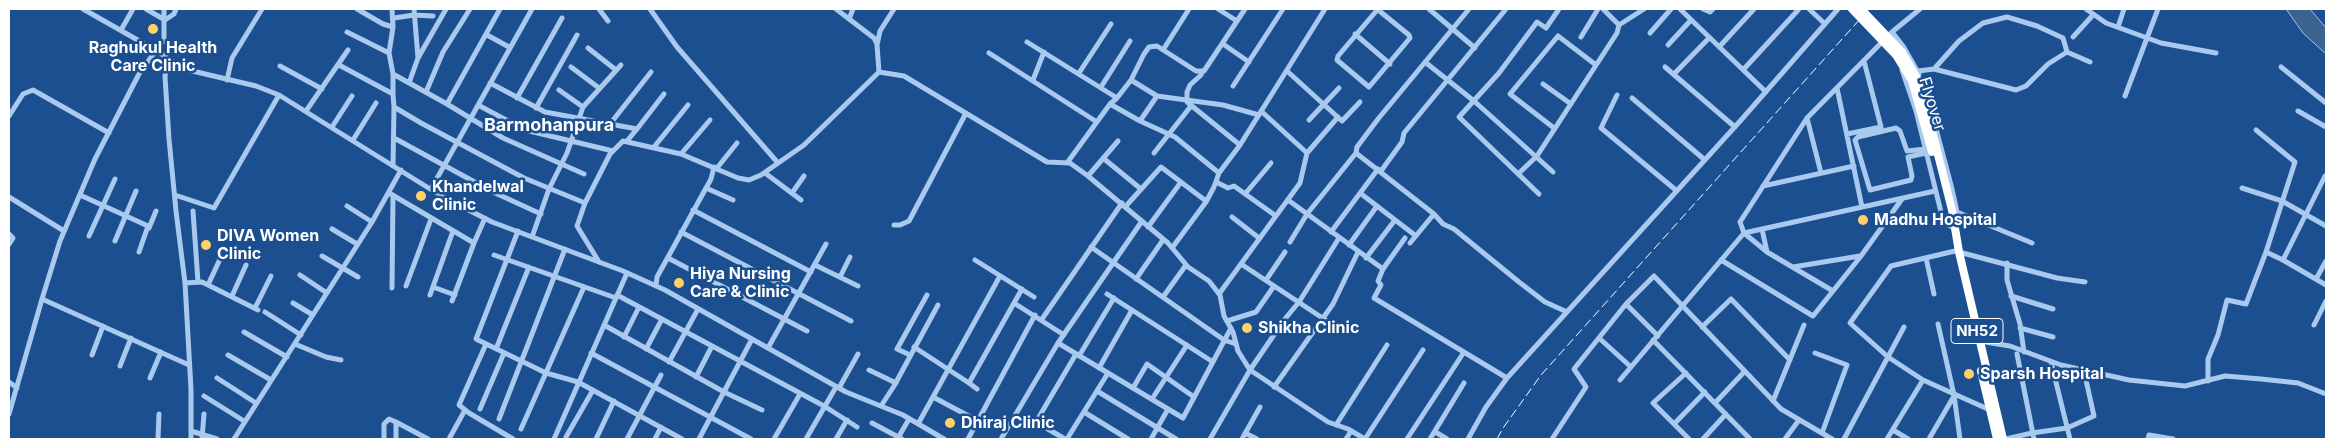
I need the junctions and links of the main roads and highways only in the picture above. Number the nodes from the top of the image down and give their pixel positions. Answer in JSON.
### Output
{"nodes":[{"id":1,"x":1852,"y":9,"type":"edge"},
{"id":2,"x":1860,"y":9,"type":"edge"},
{"id":3,"x":1941,"y":188,"type":"junction"},
{"id":4,"x":1957,"y":252,"type":"junction"},
{"id":5,"x":1997,"y":439,"type":"edge"},
{"id":6,"x":2004,"y":439,"type":"edge"}],
"edges":[{"from":1,"to":3,"type":"highway","name":"Flyover","number":"NH52","bridge":true},
{"from":2,"to":3,"type":"highway","name":"Flyover","number":"NH52","bridge":true},
{"from":3,"to":4,"type":"highway","name":"Flyover","number":"NH52"},
{"from":4,"to":5,"type":"highway","number":"NH52"},
{"from":4,"to":6,"type":"highway","number":"NH52"}]}
